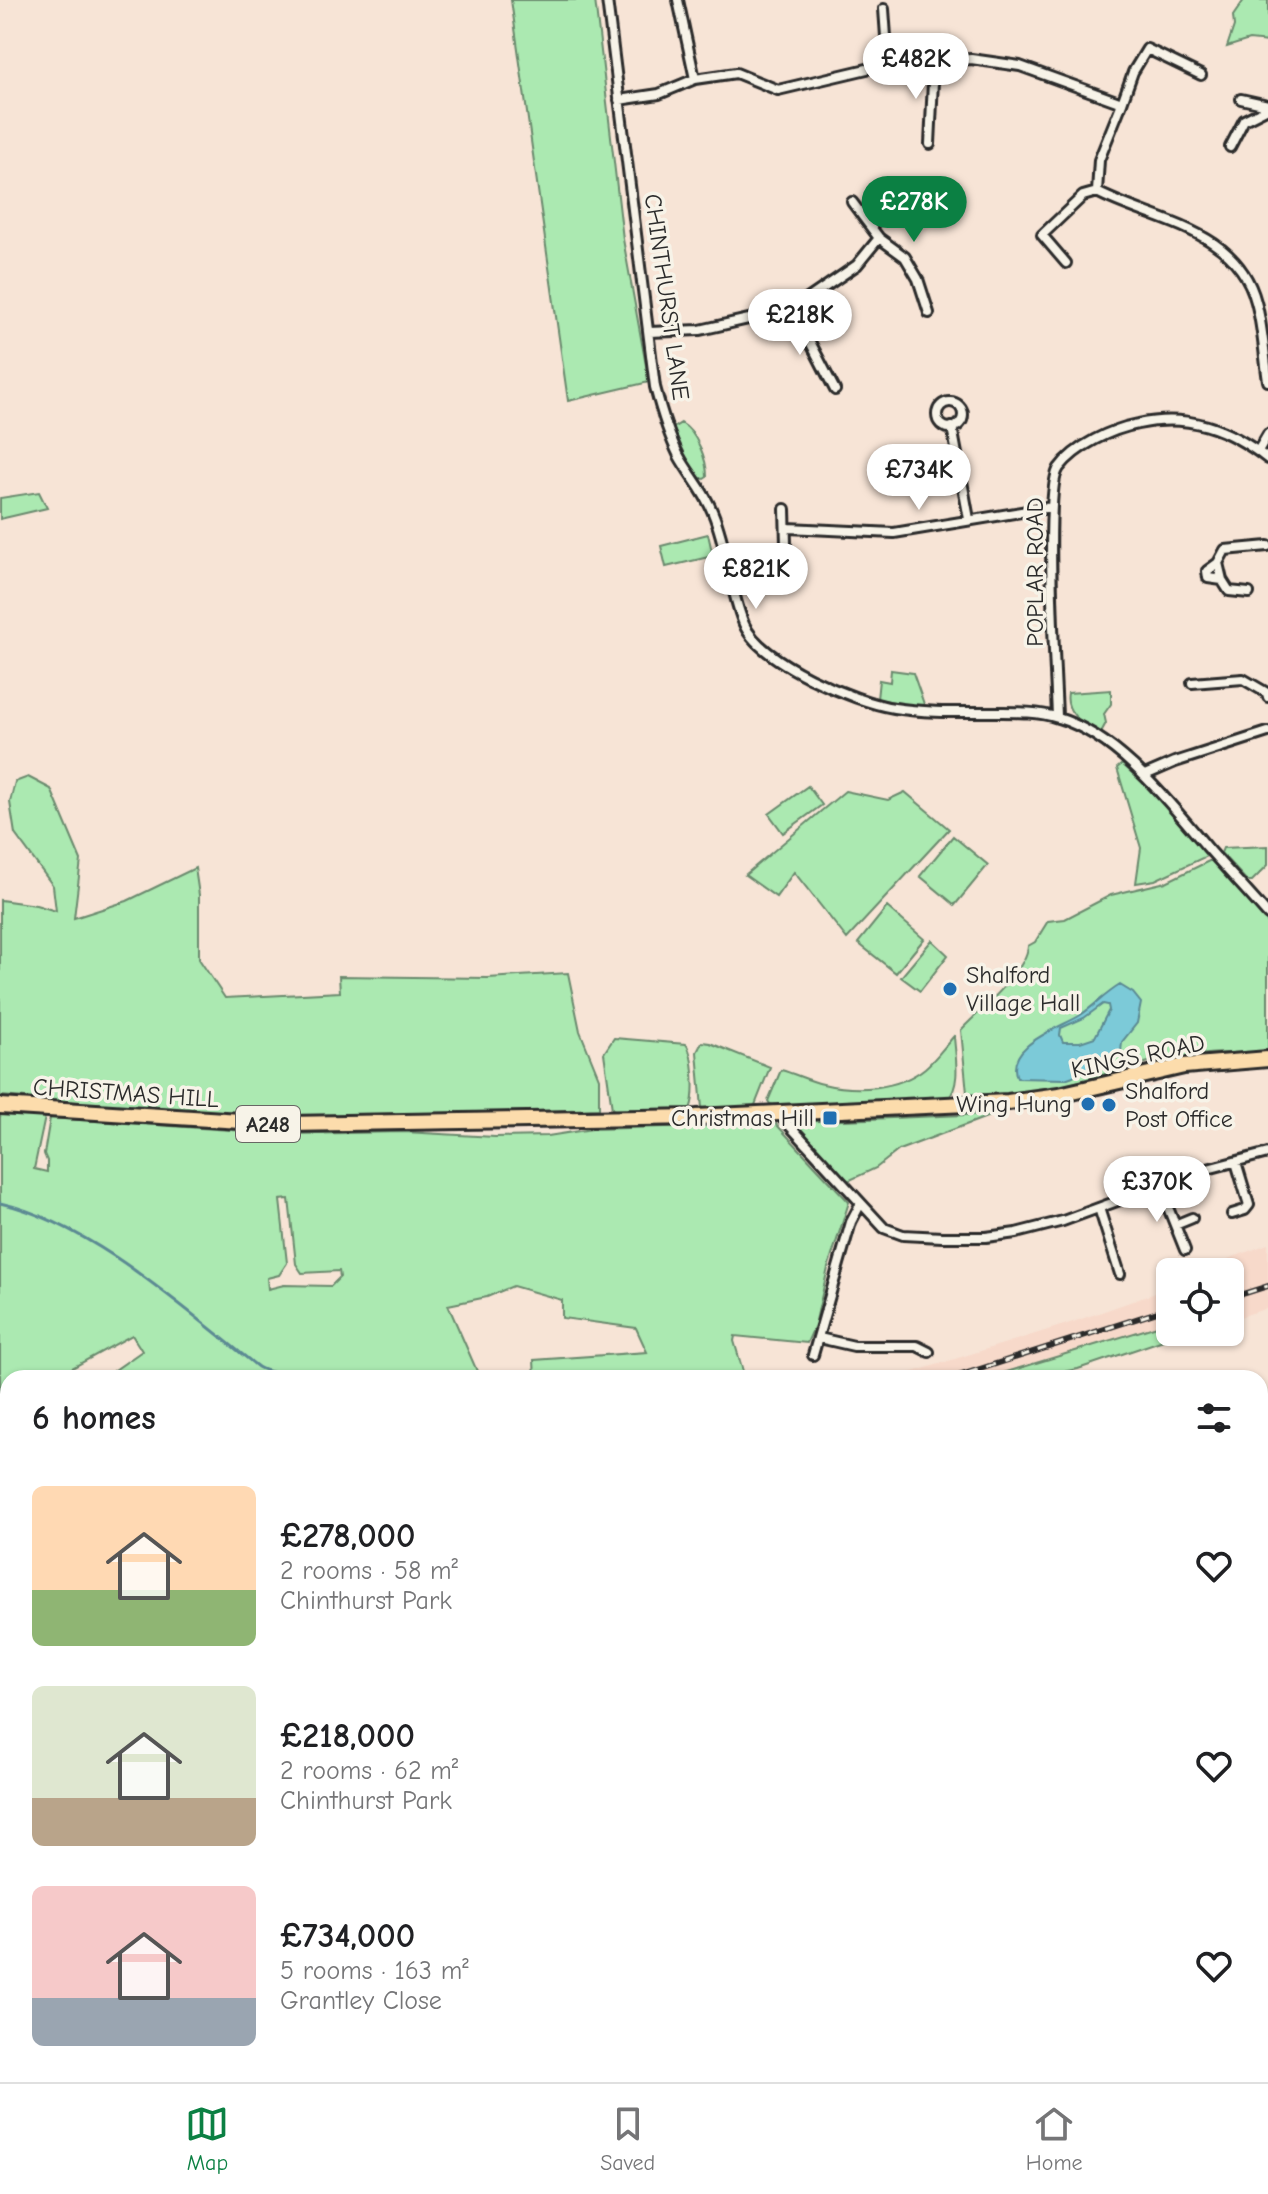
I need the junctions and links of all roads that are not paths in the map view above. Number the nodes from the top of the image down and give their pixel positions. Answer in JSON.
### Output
{"nodes":[{"id":1,"x":607,"y":0,"type":"edge"},
{"id":2,"x":678,"y":0,"type":"edge"},
{"id":3,"x":884,"y":9,"type":"dead end"},
{"id":4,"x":934,"y":60,"type":"junction"},
{"id":5,"x":888,"y":64,"type":"junction"},
{"id":6,"x":1201,"y":75,"type":"dead end"},
{"id":7,"x":695,"y":79,"type":"junction"},
{"id":8,"x":1241,"y":99,"type":"dead end"},
{"id":9,"x":619,"y":100,"type":"junction"},
{"id":10,"x":1122,"y":103,"type":"junction"},
{"id":11,"x":1268,"y":107,"type":"edge"},
{"id":12,"x":930,"y":144,"type":"dead end"},
{"id":13,"x":1230,"y":147,"type":"dead end"},
{"id":14,"x":1097,"y":192,"type":"junction"},
{"id":15,"x":852,"y":202,"type":"dead end"},
{"id":16,"x":879,"y":238,"type":"junction"},
{"id":17,"x":1066,"y":263,"type":"dead end"},
{"id":18,"x":793,"y":309,"type":"junction"},
{"id":19,"x":929,"y":313,"type":"dead end"},
{"id":20,"x":649,"y":332,"type":"junction"},
{"id":21,"x":1268,"y":381,"type":"edge"},
{"id":22,"x":835,"y":390,"type":"dead end"},
{"id":23,"x":952,"y":427,"type":"dead end"},
{"id":24,"x":1268,"y":434,"type":"edge"},
{"id":25,"x":1258,"y":451,"type":"junction"},
{"id":26,"x":1268,"y":459,"type":"edge"},
{"id":27,"x":1051,"y":507,"type":"junction"},
{"id":28,"x":785,"y":509,"type":"dead end"},
{"id":29,"x":969,"y":519,"type":"junction"},
{"id":30,"x":788,"y":528,"type":"junction"},
{"id":31,"x":786,"y":544,"type":"dead end"},
{"id":32,"x":1268,"y":546,"type":"edge"},
{"id":33,"x":1249,"y":593,"type":"dead end"},
{"id":34,"x":1192,"y":683,"type":"dead end"},
{"id":35,"x":1268,"y":697,"type":"edge"},
{"id":36,"x":1057,"y":717,"type":"junction"},
{"id":37,"x":1268,"y":732,"type":"edge"},
{"id":38,"x":1145,"y":775,"type":"junction"},
{"id":39,"x":1268,"y":915,"type":"edge"},
{"id":40,"x":1268,"y":1059,"type":"edge"},
{"id":41,"x":0,"y":1106,"type":"edge"},
{"id":42,"x":777,"y":1113,"type":"junction"},
{"id":43,"x":1268,"y":1153,"type":"edge"},
{"id":44,"x":1236,"y":1162,"type":"junction"},
{"id":45,"x":1159,"y":1185,"type":"junction"},
{"id":46,"x":861,"y":1203,"type":"junction"},
{"id":47,"x":1099,"y":1208,"type":"junction"},
{"id":48,"x":1232,"y":1214,"type":"dead end"},
{"id":49,"x":1192,"y":1218,"type":"dead end"},
{"id":50,"x":1175,"y":1225,"type":"junction"},
{"id":51,"x":1185,"y":1250,"type":"dead end"},
{"id":52,"x":1120,"y":1274,"type":"dead end"},
{"id":53,"x":819,"y":1338,"type":"junction"},
{"id":54,"x":929,"y":1352,"type":"dead end"},
{"id":55,"x":813,"y":1355,"type":"dead end"}],
"edges":[{"from":1,"to":9,"type":"street","name":"CHINTHURST LANE"},
{"from":2,"to":7,"type":"street"},
{"from":3,"to":5,"type":"street"},
{"from":4,"to":5,"type":"street"},
{"from":4,"to":10,"type":"street"},
{"from":4,"to":12,"type":"street"},
{"from":5,"to":7,"type":"street"},
{"from":6,"to":10,"type":"street"},
{"from":7,"to":9,"type":"street"},
{"from":8,"to":11,"type":"street"},
{"from":9,"to":20,"type":"street","name":"CHINTHURST LANE"},
{"from":10,"to":14,"type":"street"},
{"from":11,"to":13,"type":"street"},
{"from":14,"to":17,"type":"street"},
{"from":14,"to":21,"type":"street"},
{"from":15,"to":16,"type":"street"},
{"from":16,"to":18,"type":"street"},
{"from":16,"to":19,"type":"street"},
{"from":18,"to":20,"type":"street"},
{"from":18,"to":22,"type":"street"},
{"from":20,"to":36,"type":"street","name":"CHINTHURST LANE"},
{"from":23,"to":29,"type":"street"},
{"from":24,"to":25,"type":"street"},
{"from":25,"to":26,"type":"street","name":"POPLAR ROAD"},
{"from":25,"to":27,"type":"street","name":"POPLAR ROAD"},
{"from":27,"to":29,"type":"street"},
{"from":27,"to":36,"type":"street","name":"POPLAR ROAD"},
{"from":28,"to":30,"type":"street"},
{"from":29,"to":30,"type":"street"},
{"from":30,"to":31,"type":"street"},
{"from":32,"to":33,"type":"street"},
{"from":34,"to":35,"type":"street"},
{"from":36,"to":38,"type":"street","name":"CHINTHURST LANE"},
{"from":37,"to":38,"type":"street"},
{"from":38,"to":39,"type":"street","name":"CHINTHURST LANE"},
{"from":40,"to":42,"type":"main road","name":"KINGS ROAD","number":"A248"},
{"from":41,"to":42,"type":"main road","name":"CHRISTMAS HILL","number":"A248"},
{"from":42,"to":46,"type":"street"},
{"from":43,"to":44,"type":"street"},
{"from":44,"to":45,"type":"street"},
{"from":44,"to":48,"type":"street"},
{"from":45,"to":47,"type":"street"},
{"from":45,"to":50,"type":"street"},
{"from":46,"to":47,"type":"street"},
{"from":46,"to":53,"type":"street"},
{"from":47,"to":52,"type":"street"},
{"from":49,"to":50,"type":"street"},
{"from":50,"to":51,"type":"street"},
{"from":53,"to":54,"type":"street"},
{"from":53,"to":55,"type":"street"}]}
